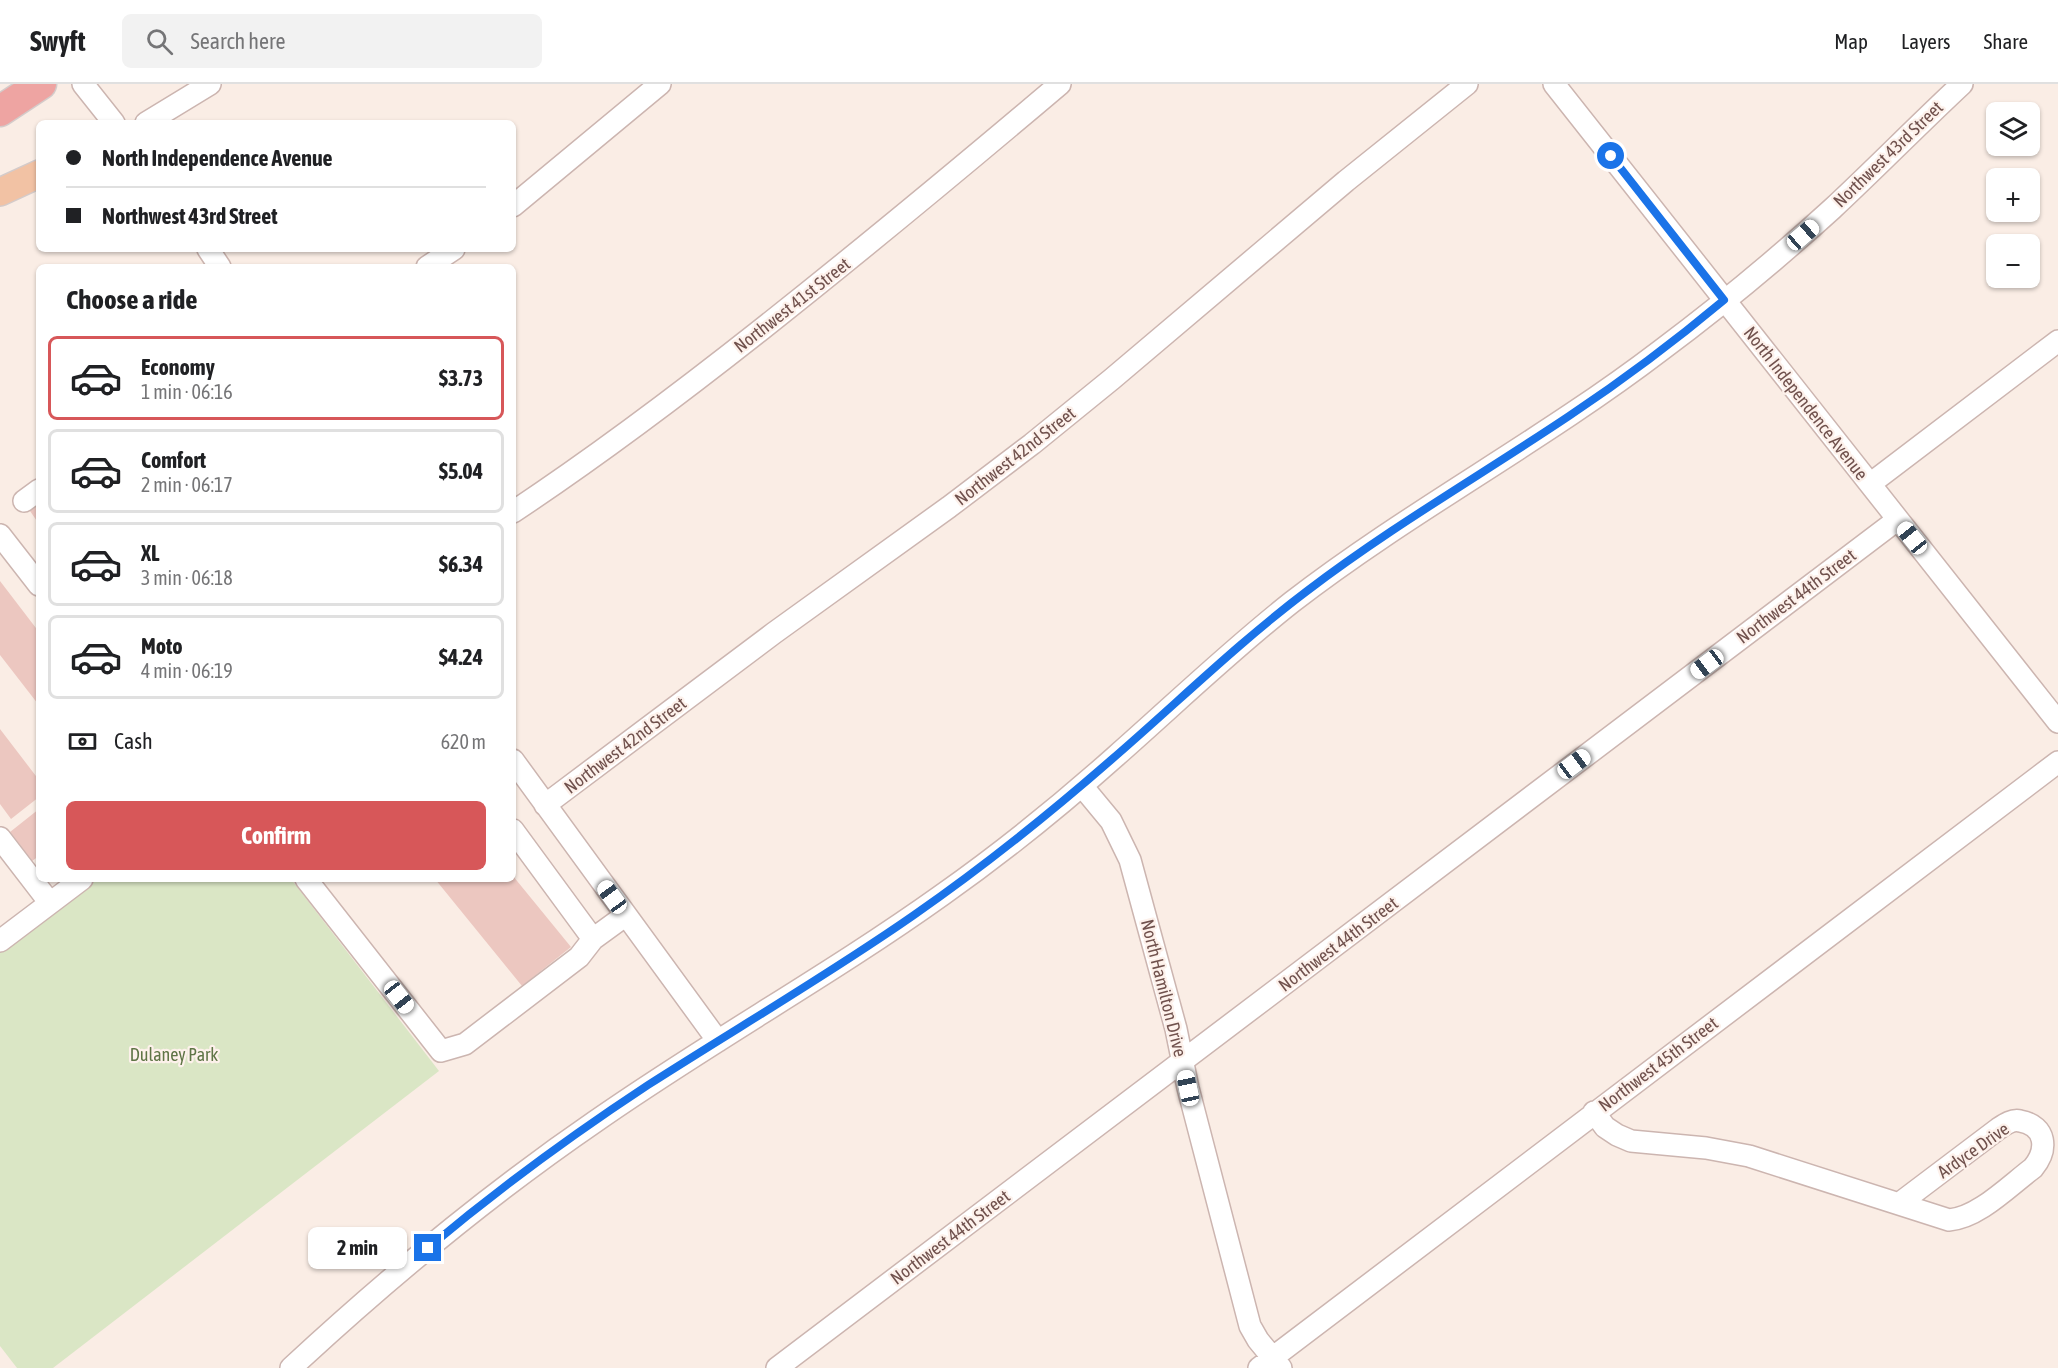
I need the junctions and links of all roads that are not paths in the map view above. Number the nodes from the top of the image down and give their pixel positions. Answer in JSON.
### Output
{"nodes":[{"id":1,"x":41,"y":84,"type":"edge"},
{"id":2,"x":82,"y":84,"type":"edge"},
{"id":3,"x":210,"y":84,"type":"edge"},
{"id":4,"x":660,"y":84,"type":"edge"},
{"id":5,"x":1060,"y":84,"type":"edge"},
{"id":6,"x":1467,"y":84,"type":"edge"},
{"id":7,"x":1554,"y":84,"type":"edge"},
{"id":8,"x":1962,"y":84,"type":"edge"},
{"id":9,"x":0,"y":111,"type":"edge"},
{"id":10,"x":112,"y":120,"type":"edge"},
{"id":11,"x":151,"y":120,"type":"edge"},
{"id":12,"x":36,"y":175,"type":"edge"},
{"id":13,"x":0,"y":192,"type":"edge"},
{"id":14,"x":516,"y":204,"type":"edge"},
{"id":15,"x":450,"y":252,"type":"edge"},
{"id":16,"x":432,"y":264,"type":"edge"},
{"id":17,"x":1724,"y":300,"type":"junction"},
{"id":18,"x":2058,"y":341,"type":"edge"},
{"id":19,"x":1870,"y":484,"type":"junction"},
{"id":20,"x":516,"y":510,"type":"edge"},
{"id":21,"x":1897,"y":520,"type":"junction"},
{"id":22,"x":0,"y":535,"type":"edge"},
{"id":23,"x":36,"y":581,"type":"edge"},
{"id":24,"x":2058,"y":722,"type":"edge"},
{"id":25,"x":2058,"y":762,"type":"edge"},
{"id":26,"x":516,"y":764,"type":"edge"},
{"id":27,"x":1082,"y":786,"type":"junction"},
{"id":28,"x":545,"y":805,"type":"junction"},
{"id":29,"x":516,"y":834,"type":"edge"},
{"id":30,"x":0,"y":838,"type":"edge"},
{"id":31,"x":78,"y":882,"type":"edge"},
{"id":32,"x":308,"y":882,"type":"edge"},
{"id":33,"x":51,"y":903,"type":"junction"},
{"id":34,"x":626,"y":915,"type":"junction"},
{"id":35,"x":594,"y":939,"type":"junction"},
{"id":36,"x":0,"y":941,"type":"edge"},
{"id":37,"x":718,"y":1041,"type":"junction"},
{"id":38,"x":1183,"y":1061,"type":"junction"},
{"id":39,"x":1594,"y":1112,"type":"junction"},
{"id":40,"x":1900,"y":1203,"type":"junction"},
{"id":41,"x":1271,"y":1364,"type":"edge"},
{"id":42,"x":291,"y":1368,"type":"edge"},
{"id":43,"x":777,"y":1368,"type":"edge"}],
"edges":[{"from":1,"to":9,"type":"highway"},
{"from":2,"to":10,"type":"street"},
{"from":3,"to":11,"type":"street"},
{"from":4,"to":14,"type":"street"},
{"from":5,"to":20,"type":"street","name":"Northwest 41st Street"},
{"from":6,"to":28,"type":"street","name":"Northwest 42nd Street"},
{"from":7,"to":17,"type":"street","name":"North Independence Avenue"},
{"from":8,"to":17,"type":"street","name":"Northwest 43rd Street"},
{"from":12,"to":13,"type":"main road"},
{"from":15,"to":16,"type":"street"},
{"from":17,"to":19,"type":"street","name":"North Independence Avenue"},
{"from":17,"to":27,"type":"street","name":"Northwest 43rd Street"},
{"from":18,"to":19,"type":"street"},
{"from":19,"to":21,"type":"street","name":"North Independence Avenue"},
{"from":21,"to":24,"type":"street","name":"North Independence Avenue"},
{"from":21,"to":38,"type":"street","name":"Northwest 44th Street"},
{"from":22,"to":23,"type":"street"},
{"from":25,"to":39,"type":"street","name":"Northwest 45th Street"},
{"from":26,"to":28,"type":"street"},
{"from":27,"to":37,"type":"street","name":"Northwest 43rd Street"},
{"from":27,"to":38,"type":"street","name":"North Hamilton Drive"},
{"from":28,"to":34,"type":"street"},
{"from":29,"to":35,"type":"street"},
{"from":30,"to":33,"type":"street"},
{"from":31,"to":33,"type":"street"},
{"from":32,"to":35,"type":"street"},
{"from":33,"to":36,"type":"street"},
{"from":34,"to":35,"type":"street"},
{"from":34,"to":37,"type":"street"},
{"from":37,"to":42,"type":"street","name":"Northwest 43rd Street"},
{"from":38,"to":41,"type":"street","name":"North Hamilton Drive"},
{"from":38,"to":43,"type":"street","name":"Northwest 44th Street"},
{"from":39,"to":40,"type":"street","name":"Ardyce Drive"},
{"from":39,"to":41,"type":"street","name":"Northwest 45th Street"},
{"from":40,"to":40,"type":"street","name":"Ardyce Drive"}]}
